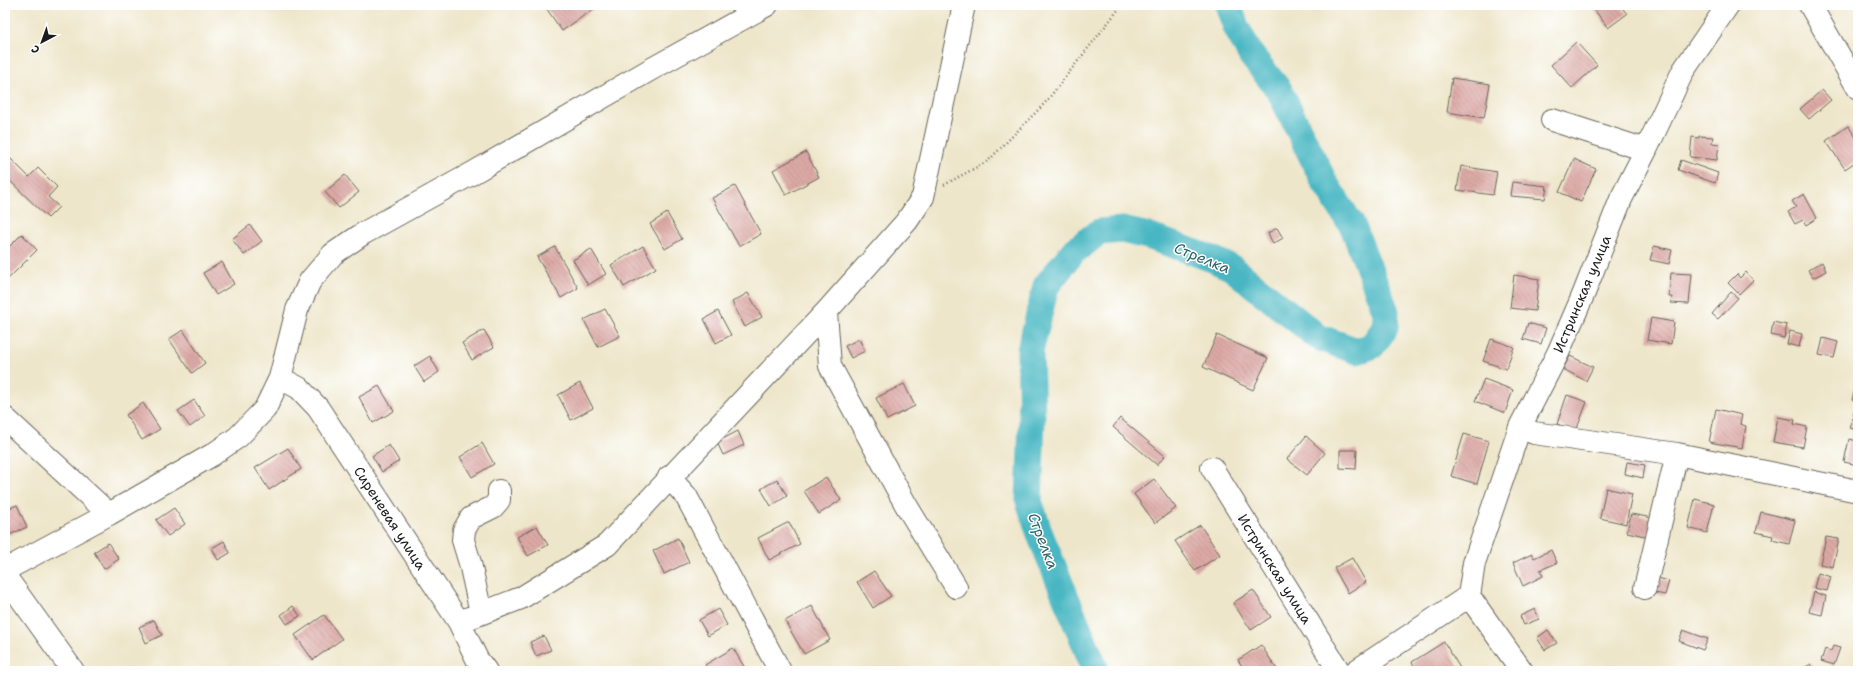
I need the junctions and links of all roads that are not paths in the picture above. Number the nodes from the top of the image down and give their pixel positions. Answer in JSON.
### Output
{"nodes":[{"id":1,"x":767,"y":5,"type":"edge"},
{"id":2,"x":964,"y":5,"type":"edge"},
{"id":3,"x":1728,"y":5,"type":"edge"},
{"id":4,"x":1810,"y":5,"type":"edge"},
{"id":5,"x":740,"y":11,"type":"edge"},
{"id":6,"x":1858,"y":88,"type":"edge"},
{"id":7,"x":1552,"y":120,"type":"dead end"},
{"id":8,"x":1646,"y":150,"type":"junction"},
{"id":9,"x":826,"y":312,"type":"junction"},
{"id":10,"x":280,"y":378,"type":"junction"},
{"id":11,"x":5,"y":418,"type":"edge"},
{"id":12,"x":1520,"y":427,"type":"junction"},
{"id":13,"x":1677,"y":454,"type":"junction"},
{"id":14,"x":1212,"y":468,"type":"dead end"},
{"id":15,"x":670,"y":477,"type":"junction"},
{"id":16,"x":499,"y":491,"type":"dead end"},
{"id":17,"x":1858,"y":491,"type":"edge"},
{"id":18,"x":109,"y":514,"type":"junction"},
{"id":19,"x":5,"y":570,"type":"edge"},
{"id":20,"x":5,"y":576,"type":"edge"},
{"id":21,"x":956,"y":587,"type":"dead end"},
{"id":22,"x":1645,"y":588,"type":"dead end"},
{"id":23,"x":1469,"y":596,"type":"junction"},
{"id":24,"x":481,"y":613,"type":"junction"},
{"id":25,"x":459,"y":622,"type":"junction"},
{"id":26,"x":476,"y":667,"type":"edge"},
{"id":27,"x":73,"y":671,"type":"edge"},
{"id":28,"x":780,"y":671,"type":"edge"},
{"id":29,"x":1339,"y":671,"type":"edge"},
{"id":30,"x":1356,"y":671,"type":"edge"},
{"id":31,"x":1522,"y":671,"type":"edge"}],
"edges":[{"from":1,"to":5,"type":"street"},
{"from":2,"to":9,"type":"street"},
{"from":3,"to":8,"type":"street","name":"Истринская улица"},
{"from":4,"to":6,"type":"street"},
{"from":5,"to":10,"type":"street"},
{"from":7,"to":8,"type":"street"},
{"from":8,"to":12,"type":"street","name":"Истринская улица"},
{"from":9,"to":15,"type":"street"},
{"from":9,"to":21,"type":"street"},
{"from":10,"to":18,"type":"street"},
{"from":10,"to":25,"type":"street","name":"Сиреневая улица"},
{"from":11,"to":18,"type":"street"},
{"from":12,"to":13,"type":"street"},
{"from":12,"to":23,"type":"street","name":"Истринская улица"},
{"from":13,"to":17,"type":"street"},
{"from":13,"to":22,"type":"street"},
{"from":14,"to":29,"type":"street","name":"Истринская улица"},
{"from":15,"to":24,"type":"street"},
{"from":15,"to":28,"type":"street"},
{"from":16,"to":24,"type":"street"},
{"from":18,"to":19,"type":"street"},
{"from":20,"to":27,"type":"street"},
{"from":23,"to":30,"type":"street"},
{"from":23,"to":31,"type":"street"},
{"from":24,"to":25,"type":"street"},
{"from":25,"to":26,"type":"street","name":"Сиреневая улица"}]}
